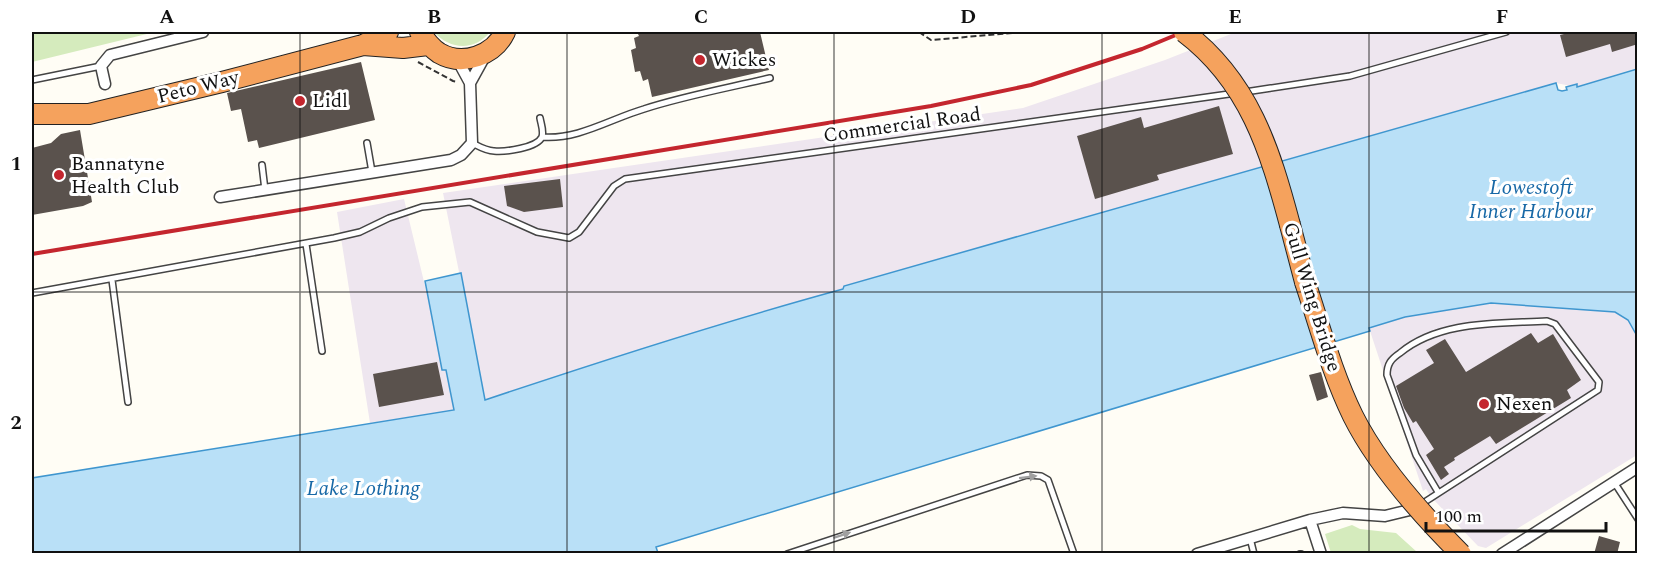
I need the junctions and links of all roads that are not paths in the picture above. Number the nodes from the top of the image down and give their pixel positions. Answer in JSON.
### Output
{"nodes":[{"id":1,"x":202,"y":32,"type":"edge"},
{"id":2,"x":388,"y":32,"type":"edge"},
{"id":3,"x":506,"y":32,"type":"edge"},
{"id":4,"x":1184,"y":32,"type":"edge"},
{"id":5,"x":1506,"y":32,"type":"edge"},
{"id":6,"x":424,"y":38,"type":"edge"},
{"id":7,"x":363,"y":45,"type":"junction"},
{"id":8,"x":486,"y":53,"type":"junction"},
{"id":9,"x":457,"y":59,"type":"junction"},
{"id":10,"x":100,"y":66,"type":"junction"},
{"id":11,"x":770,"y":78,"type":"dead end"},
{"id":12,"x":32,"y":80,"type":"edge"},
{"id":13,"x":471,"y":83,"type":"junction"},
{"id":14,"x":105,"y":84,"type":"dead end"},
{"id":15,"x":32,"y":114,"type":"edge"},
{"id":16,"x":540,"y":118,"type":"dead end"},
{"id":17,"x":542,"y":137,"type":"junction"},
{"id":18,"x":367,"y":143,"type":"dead end"},
{"id":19,"x":472,"y":143,"type":"junction"},
{"id":20,"x":262,"y":165,"type":"dead end"},
{"id":21,"x":372,"y":174,"type":"junction"},
{"id":22,"x":266,"y":191,"type":"junction"},
{"id":23,"x":220,"y":197,"type":"dead end"},
{"id":24,"x":306,"y":244,"type":"junction"},
{"id":25,"x":112,"y":280,"type":"junction"},
{"id":26,"x":32,"y":293,"type":"edge"},
{"id":27,"x":322,"y":351,"type":"dead end"},
{"id":28,"x":128,"y":402,"type":"dead end"},
{"id":29,"x":1638,"y":467,"type":"edge"},
{"id":30,"x":1614,"y":482,"type":"junction"},
{"id":31,"x":1438,"y":492,"type":"junction"},
{"id":32,"x":1414,"y":509,"type":"joint"},
{"id":33,"x":1638,"y":519,"type":"edge"},
{"id":34,"x":1310,"y":520,"type":"junction"},
{"id":35,"x":1250,"y":538,"type":"junction"},
{"id":36,"x":787,"y":554,"type":"edge"},
{"id":37,"x":1074,"y":554,"type":"edge"},
{"id":38,"x":1197,"y":554,"type":"edge"},
{"id":39,"x":1254,"y":554,"type":"edge"},
{"id":40,"x":1321,"y":554,"type":"edge"},
{"id":41,"x":1461,"y":554,"type":"edge"},
{"id":42,"x":1502,"y":554,"type":"edge"}],
"edges":[{"from":1,"to":10,"type":"street"},
{"from":2,"to":7,"type":"highway","name":"Peto Way"},
{"from":3,"to":8,"type":"highway"},
{"from":4,"to":41,"type":"highway","name":"Gull Wing Bridge","bridge":true},
{"from":5,"to":24,"type":"lane","name":"Commercial Road"},
{"from":6,"to":7,"type":"highway","name":"Peto Way"},
{"from":6,"to":9,"type":"highway"},
{"from":7,"to":15,"type":"highway","name":"Peto Way"},
{"from":8,"to":9,"type":"highway"},
{"from":8,"to":13,"type":"street"},
{"from":9,"to":13,"type":"street"},
{"from":10,"to":12,"type":"lane"},
{"from":10,"to":14,"type":"street"},
{"from":11,"to":17,"type":"lane"},
{"from":13,"to":19,"type":"street"},
{"from":16,"to":17,"type":"lane"},
{"from":17,"to":19,"type":"lane"},
{"from":18,"to":21,"type":"lane"},
{"from":19,"to":21,"type":"street"},
{"from":20,"to":22,"type":"lane"},
{"from":21,"to":22,"type":"street"},
{"from":22,"to":23,"type":"street"},
{"from":24,"to":25,"type":"lane"},
{"from":24,"to":27,"type":"lane"},
{"from":25,"to":26,"type":"lane"},
{"from":25,"to":28,"type":"lane"},
{"from":29,"to":30,"type":"street"},
{"from":30,"to":33,"type":"lane"},
{"from":30,"to":42,"type":"street"},
{"from":31,"to":31,"type":"lane"},
{"from":31,"to":32,"type":"lane"},
{"from":32,"to":34,"type":"street"},
{"from":34,"to":35,"type":"street"},
{"from":34,"to":40,"type":"street"},
{"from":35,"to":38,"type":"street"},
{"from":35,"to":39,"type":"lane"},
{"from":36,"to":37,"type":"lane","one_way":true}]}
